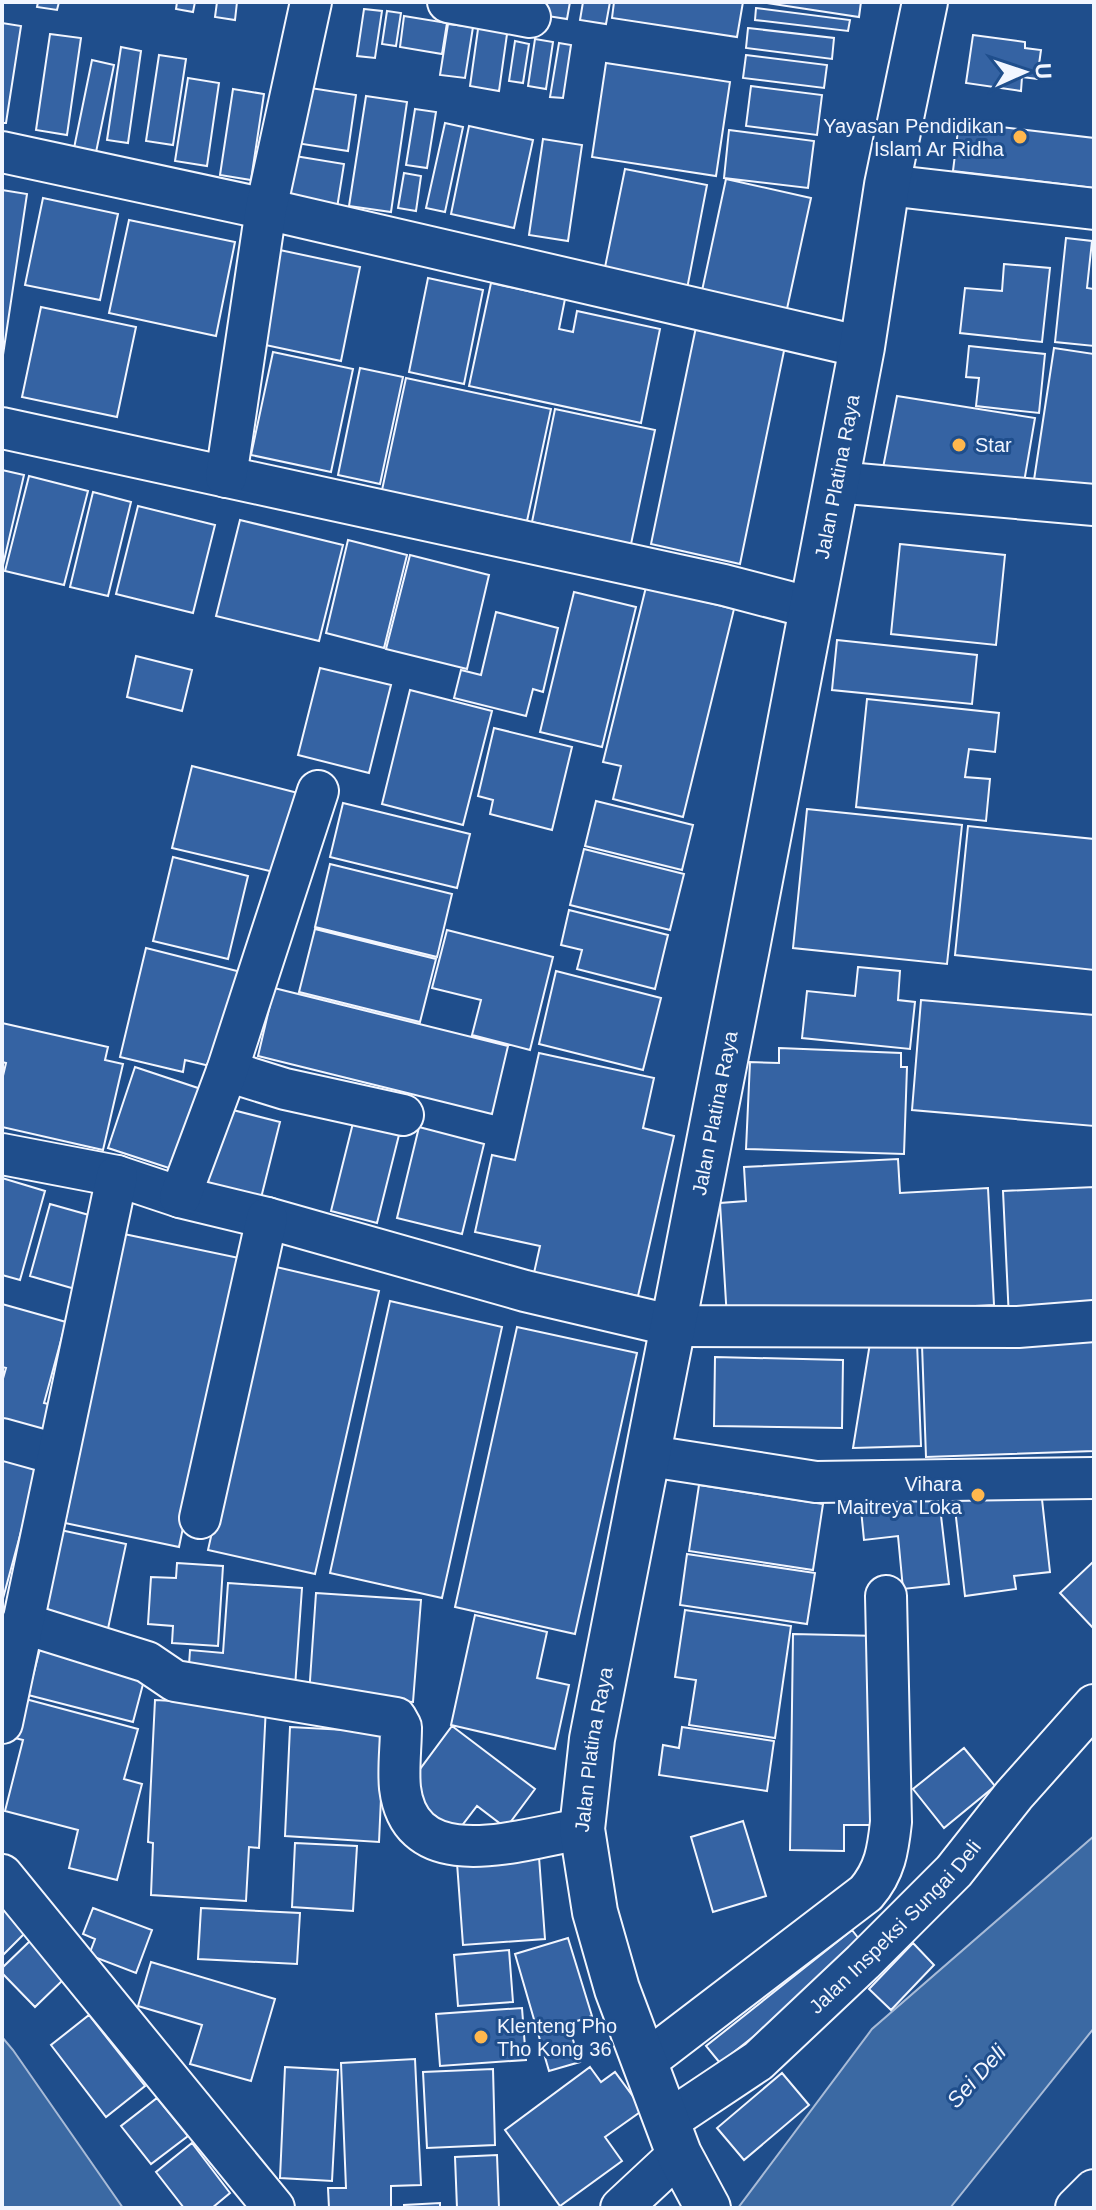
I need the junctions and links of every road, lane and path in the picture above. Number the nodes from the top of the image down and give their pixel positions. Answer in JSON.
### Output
{"nodes":[{"id":1,"x":311,"y":2,"type":"edge"},
{"id":2,"x":448,"y":2,"type":"edge"},
{"id":3,"x":925,"y":2,"type":"edge"},
{"id":4,"x":530,"y":17,"type":"dead end"},
{"id":5,"x":2,"y":152,"type":"edge"},
{"id":6,"x":887,"y":185,"type":"junction"},
{"id":7,"x":266,"y":209,"type":"junction"},
{"id":8,"x":1094,"y":209,"type":"edge"},
{"id":9,"x":862,"y":347,"type":"junction"},
{"id":10,"x":2,"y":428,"type":"edge"},
{"id":11,"x":226,"y":477,"type":"junction"},
{"id":12,"x":836,"y":482,"type":"junction"},
{"id":13,"x":1094,"y":505,"type":"edge"},
{"id":14,"x":812,"y":608,"type":"junction"},
{"id":15,"x":318,"y":791,"type":"dead end"},
{"id":16,"x":227,"y":1071,"type":"junction"},
{"id":17,"x":403,"y":1115,"type":"dead end"},
{"id":18,"x":2,"y":1154,"type":"edge"},
{"id":19,"x":117,"y":1176,"type":"junction"},
{"id":20,"x":180,"y":1197,"type":"junction"},
{"id":21,"x":267,"y":1218,"type":"junction"},
{"id":22,"x":1094,"y":1321,"type":"edge"},
{"id":23,"x":674,"y":1326,"type":"junction"},
{"id":24,"x":2,"y":1439,"type":"edge"},
{"id":25,"x":56,"y":1454,"type":"junction"},
{"id":26,"x":650,"y":1456,"type":"junction"},
{"id":27,"x":1094,"y":1478,"type":"edge"},
{"id":28,"x":200,"y":1518,"type":"dead end"},
{"id":29,"x":886,"y":1596,"type":"dead end"},
{"id":30,"x":22,"y":1623,"type":"junction"},
{"id":31,"x":1094,"y":1705,"type":"edge"},
{"id":32,"x":2,"y":1723,"type":"edge"},
{"id":33,"x":582,"y":1829,"type":"junction"},
{"id":34,"x":2,"y":1875,"type":"edge"},
{"id":35,"x":646,"y":2061,"type":"junction"},
{"id":36,"x":673,"y":2138,"type":"junction"},
{"id":37,"x":1094,"y":2190,"type":"edge"},
{"id":38,"x":274,"y":2208,"type":"edge"},
{"id":39,"x":621,"y":2208,"type":"edge"},
{"id":40,"x":708,"y":2208,"type":"edge"},
{"id":41,"x":1076,"y":2208,"type":"edge"}],
"edges":[{"from":1,"to":7,"type":"street"},
{"from":2,"to":4,"type":"street"},
{"from":3,"to":6,"type":"main road","name":"Jalan Platina Raya"},
{"from":5,"to":7,"type":"street"},
{"from":6,"to":8,"type":"street"},
{"from":6,"to":9,"type":"main road","name":"Jalan Platina Raya"},
{"from":7,"to":9,"type":"street"},
{"from":7,"to":11,"type":"street"},
{"from":9,"to":12,"type":"main road","name":"Jalan Platina Raya"},
{"from":10,"to":11,"type":"street"},
{"from":11,"to":14,"type":"street"},
{"from":12,"to":13,"type":"street"},
{"from":12,"to":14,"type":"main road","name":"Jalan Platina Raya"},
{"from":14,"to":23,"type":"main road","name":"Jalan Platina Raya"},
{"from":15,"to":16,"type":"street"},
{"from":16,"to":17,"type":"street"},
{"from":16,"to":20,"type":"street"},
{"from":18,"to":19,"type":"street"},
{"from":19,"to":20,"type":"street"},
{"from":19,"to":25,"type":"street"},
{"from":20,"to":21,"type":"street"},
{"from":21,"to":23,"type":"street"},
{"from":21,"to":28,"type":"street"},
{"from":22,"to":23,"type":"street"},
{"from":23,"to":26,"type":"main road","name":"Jalan Platina Raya"},
{"from":24,"to":25,"type":"street"},
{"from":25,"to":30,"type":"street"},
{"from":26,"to":27,"type":"street"},
{"from":26,"to":33,"type":"main road","name":"Jalan Platina Raya"},
{"from":29,"to":35,"type":"street"},
{"from":30,"to":32,"type":"street"},
{"from":30,"to":33,"type":"street"},
{"from":31,"to":36,"type":"street","name":"Jalan Inspeksi Sungai Deli"},
{"from":33,"to":35,"type":"main road","name":"Jalan Platina Raya"},
{"from":34,"to":38,"type":"street"},
{"from":35,"to":36,"type":"main road","name":"Jalan Platina Raya"},
{"from":36,"to":39,"type":"street","name":"Jalan Inspeksi Sungai Deli"},
{"from":36,"to":40,"type":"main road","name":"Jalan Platina Raya"},
{"from":37,"to":41,"type":"street"}]}
